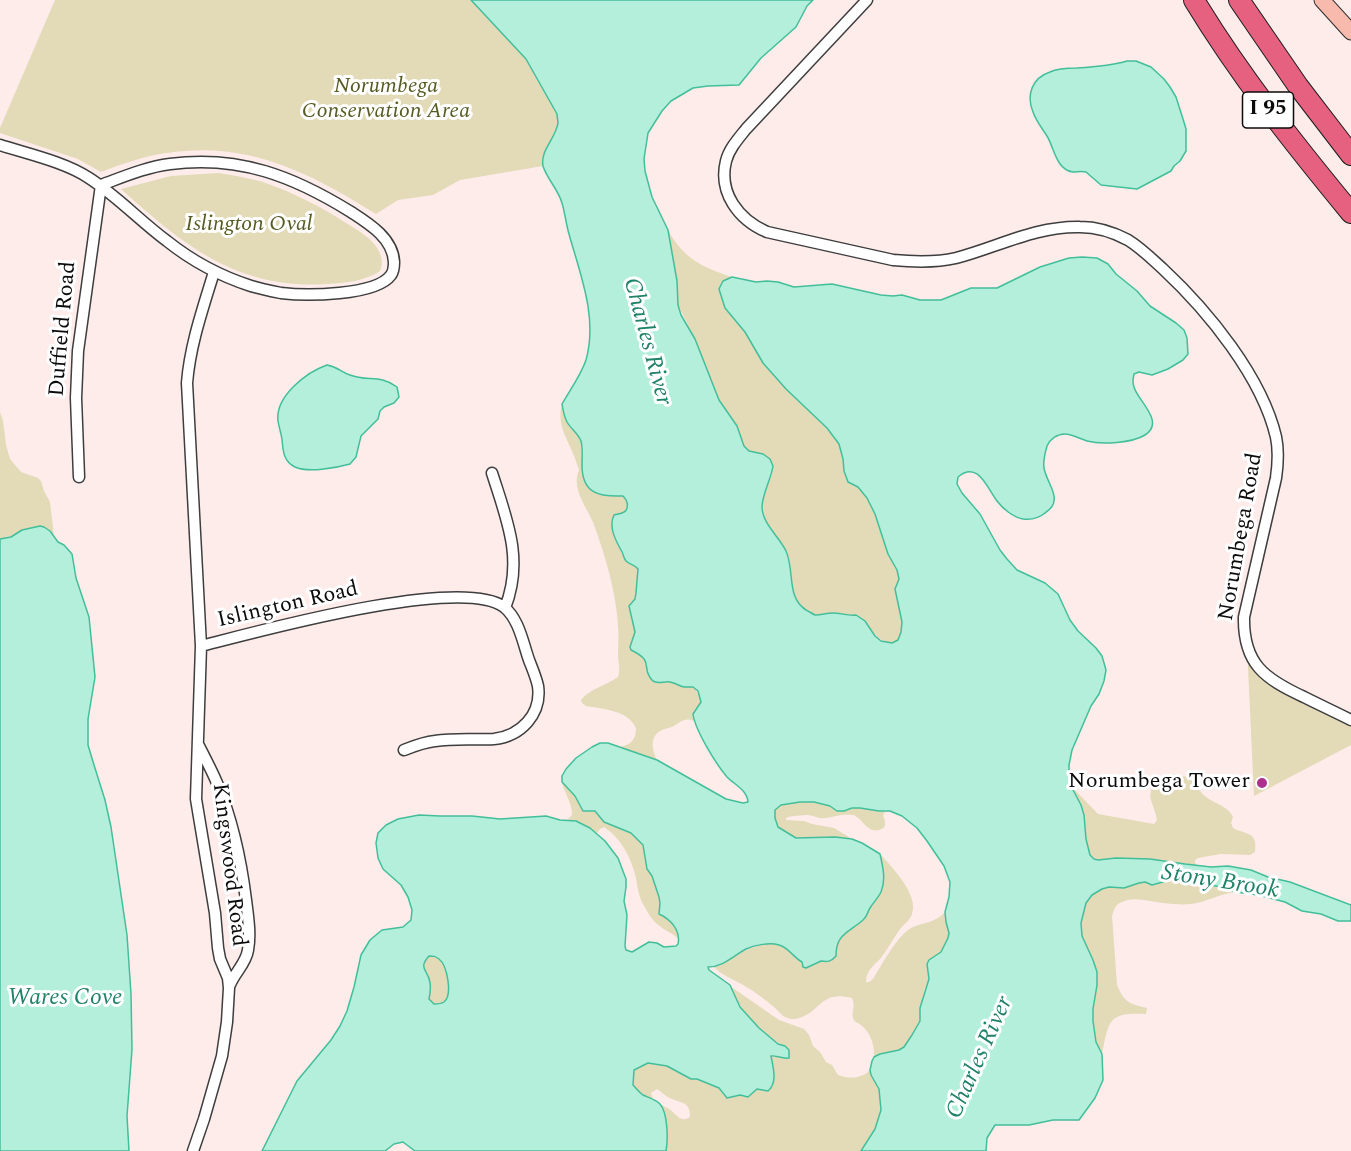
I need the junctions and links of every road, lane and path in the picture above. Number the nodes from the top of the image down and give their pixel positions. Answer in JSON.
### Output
{"nodes":[{"id":1,"x":867,"y":0,"type":"edge"},
{"id":2,"x":1194,"y":0,"type":"edge"},
{"id":3,"x":1239,"y":0,"type":"edge"},
{"id":4,"x":1322,"y":0,"type":"edge"},
{"id":5,"x":1348,"y":24,"type":"edge"},
{"id":6,"x":0,"y":145,"type":"edge"},
{"id":7,"x":1351,"y":155,"type":"edge"},
{"id":8,"x":101,"y":185,"type":"junction"},
{"id":9,"x":1351,"y":213,"type":"edge"},
{"id":10,"x":214,"y":272,"type":"junction"},
{"id":11,"x":492,"y":473,"type":"dead end"},
{"id":12,"x":79,"y":477,"type":"dead end"},
{"id":13,"x":505,"y":608,"type":"junction"},
{"id":14,"x":201,"y":646,"type":"junction"},
{"id":15,"x":1351,"y":720,"type":"edge"},
{"id":16,"x":198,"y":746,"type":"junction"},
{"id":17,"x":404,"y":750,"type":"dead end"},
{"id":18,"x":229,"y":988,"type":"junction"},
{"id":19,"x":193,"y":1151,"type":"edge"}],
"edges":[{"from":1,"to":15,"type":"street","name":"Norumbega Road"},
{"from":2,"to":9,"type":"highway","number":"I 95"},
{"from":3,"to":7,"type":"highway","number":"I 95"},
{"from":4,"to":5,"type":"main road"},
{"from":6,"to":8,"type":"street"},
{"from":8,"to":10,"type":"street"},
{"from":8,"to":10,"type":"street"},
{"from":8,"to":12,"type":"street","name":"Duffield Road"},
{"from":10,"to":14,"type":"street","name":"Islington Road"},
{"from":11,"to":13,"type":"street"},
{"from":13,"to":14,"type":"street","name":"Islington Road"},
{"from":13,"to":17,"type":"street"},
{"from":14,"to":16,"type":"street","name":"Kingswood Road"},
{"from":16,"to":18,"type":"street","name":"Kingswood Road"},
{"from":16,"to":18,"type":"street","name":"Kingswood Road"},
{"from":18,"to":19,"type":"street","name":"Kingswood Road"}]}
